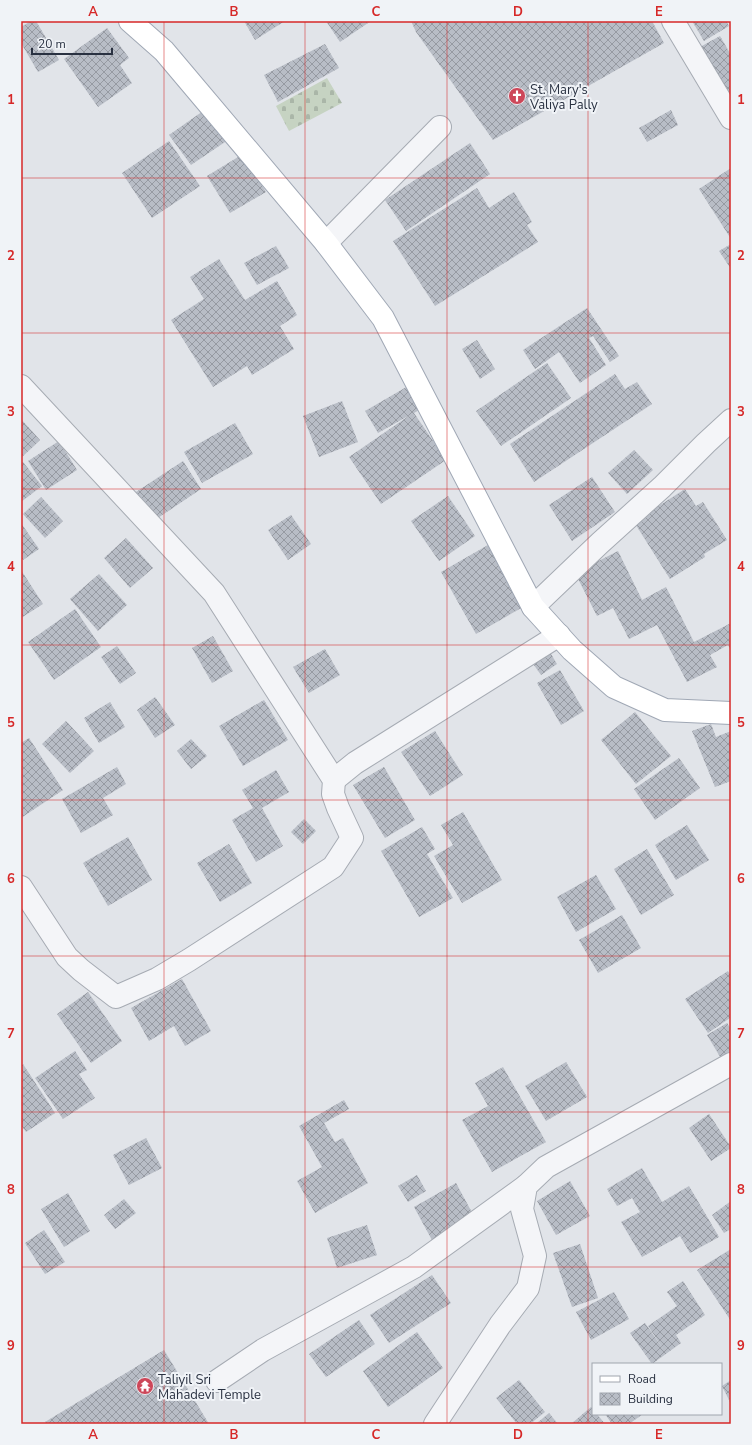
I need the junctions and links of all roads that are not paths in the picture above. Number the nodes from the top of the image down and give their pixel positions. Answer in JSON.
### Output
{"nodes":[{"id":1,"x":130,"y":21,"type":"edge"},
{"id":2,"x":673,"y":21,"type":"edge"},
{"id":3,"x":731,"y":118,"type":"edge"},
{"id":4,"x":440,"y":128,"type":"dead end"},
{"id":5,"x":326,"y":243,"type":"junction"},
{"id":6,"x":21,"y":386,"type":"edge"},
{"id":7,"x":731,"y":420,"type":"edge"},
{"id":8,"x":533,"y":607,"type":"junction"},
{"id":9,"x":559,"y":635,"type":"junction"},
{"id":10,"x":731,"y":713,"type":"edge"},
{"id":11,"x":334,"y":780,"type":"junction"},
{"id":12,"x":21,"y":887,"type":"edge"},
{"id":13,"x":731,"y":1064,"type":"edge"},
{"id":14,"x":526,"y":1186,"type":"junction"},
{"id":15,"x":217,"y":1381,"type":"dead end"},
{"id":16,"x":435,"y":1424,"type":"edge"}],
"edges":[{"from":1,"to":5,"type":"main road"},
{"from":2,"to":3,"type":"street"},
{"from":4,"to":5,"type":"street"},
{"from":5,"to":8,"type":"main road"},
{"from":6,"to":11,"type":"street"},
{"from":7,"to":8,"type":"street"},
{"from":8,"to":9,"type":"main road"},
{"from":9,"to":10,"type":"main road"},
{"from":9,"to":11,"type":"street"},
{"from":11,"to":12,"type":"street"},
{"from":13,"to":14,"type":"street"},
{"from":14,"to":15,"type":"street"},
{"from":14,"to":16,"type":"street"}]}
